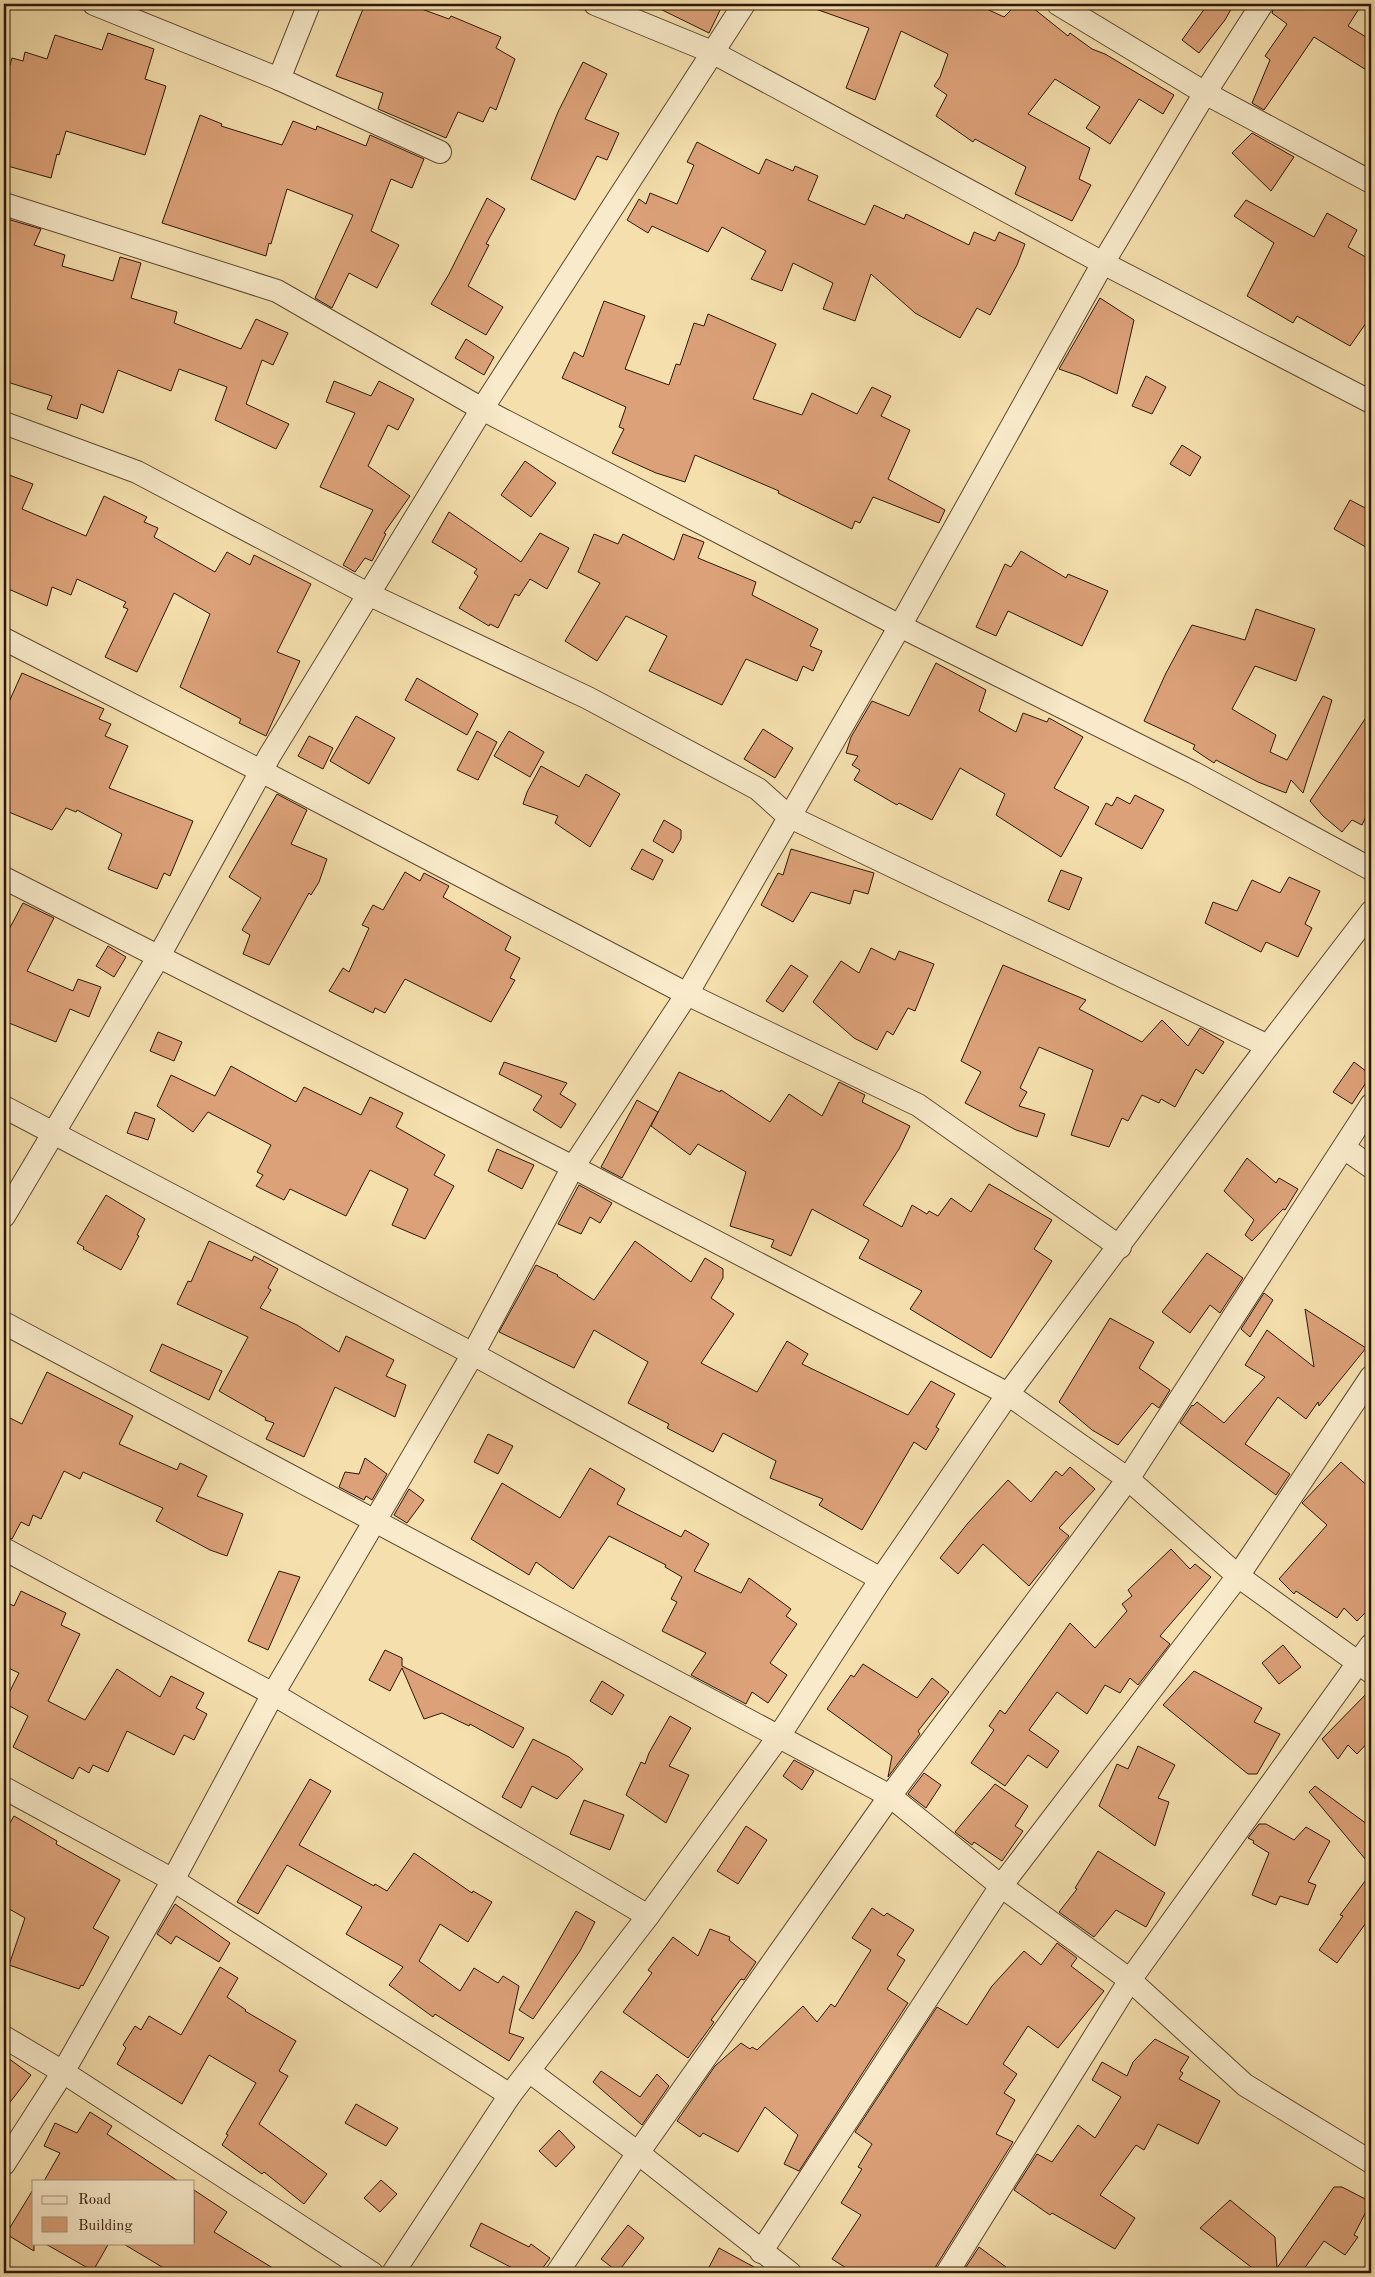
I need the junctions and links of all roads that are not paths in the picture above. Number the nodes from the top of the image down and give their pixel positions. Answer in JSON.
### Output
{"nodes":[{"id":1,"x":94,"y":4,"type":"edge"},
{"id":2,"x":309,"y":4,"type":"edge"},
{"id":3,"x":595,"y":4,"type":"edge"},
{"id":4,"x":744,"y":4,"type":"edge"},
{"id":5,"x":1058,"y":4,"type":"edge"},
{"id":6,"x":1262,"y":4,"type":"edge"},
{"id":7,"x":712,"y":52,"type":"junction"},
{"id":8,"x":279,"y":80,"type":"junction"},
{"id":9,"x":1205,"y":93,"type":"junction"},
{"id":10,"x":440,"y":152,"type":"dead end"},
{"id":11,"x":1371,"y":182,"type":"edge"},
{"id":12,"x":4,"y":204,"type":"edge"},
{"id":13,"x":1103,"y":263,"type":"junction"},
{"id":14,"x":1371,"y":402,"type":"edge"},
{"id":15,"x":482,"y":409,"type":"junction"},
{"id":16,"x":4,"y":423,"type":"edge"},
{"id":17,"x":368,"y":594,"type":"junction"},
{"id":18,"x":900,"y":626,"type":"junction"},
{"id":19,"x":4,"y":639,"type":"edge"},
{"id":20,"x":261,"y":771,"type":"junction"},
{"id":21,"x":788,"y":816,"type":"junction"},
{"id":22,"x":1371,"y":869,"type":"edge"},
{"id":23,"x":4,"y":878,"type":"edge"},
{"id":24,"x":1371,"y":912,"type":"edge"},
{"id":25,"x":159,"y":956,"type":"junction"},
{"id":26,"x":687,"y":994,"type":"junction"},
{"id":27,"x":1268,"y":1046,"type":"junction"},
{"id":28,"x":1371,"y":1105,"type":"edge"},
{"id":29,"x":4,"y":1107,"type":"edge"},
{"id":30,"x":54,"y":1133,"type":"junction"},
{"id":31,"x":1344,"y":1148,"type":"junction"},
{"id":32,"x":573,"y":1167,"type":"junction"},
{"id":33,"x":1371,"y":1167,"type":"edge"},
{"id":34,"x":4,"y":1216,"type":"edge"},
{"id":35,"x":1120,"y":1247,"type":"junction"},
{"id":36,"x":4,"y":1323,"type":"edge"},
{"id":37,"x":473,"y":1354,"type":"junction"},
{"id":38,"x":1371,"y":1377,"type":"edge"},
{"id":39,"x":1008,"y":1394,"type":"junction"},
{"id":40,"x":1128,"y":1479,"type":"junction"},
{"id":41,"x":375,"y":1521,"type":"junction"},
{"id":42,"x":4,"y":1550,"type":"edge"},
{"id":43,"x":1238,"y":1576,"type":"junction"},
{"id":44,"x":881,"y":1578,"type":"junction"},
{"id":45,"x":1367,"y":1660,"type":"edge"},
{"id":46,"x":273,"y":1694,"type":"junction"},
{"id":47,"x":779,"y":1736,"type":"junction"},
{"id":48,"x":4,"y":1788,"type":"edge"},
{"id":49,"x":890,"y":1796,"type":"junction"},
{"id":50,"x":173,"y":1880,"type":"junction"},
{"id":51,"x":1001,"y":1886,"type":"junction"},
{"id":52,"x":648,"y":1916,"type":"junction"},
{"id":53,"x":1130,"y":1980,"type":"junction"},
{"id":54,"x":4,"y":2038,"type":"edge"},
{"id":55,"x":529,"y":2071,"type":"junction"},
{"id":56,"x":63,"y":2072,"type":"junction"},
{"id":57,"x":510,"y":2095,"type":"junction"},
{"id":58,"x":638,"y":2153,"type":"junction"},
{"id":59,"x":1371,"y":2162,"type":"edge"},
{"id":60,"x":4,"y":2164,"type":"edge"},
{"id":61,"x":761,"y":2252,"type":"junction"},
{"id":62,"x":372,"y":2273,"type":"edge"},
{"id":63,"x":393,"y":2273,"type":"edge"},
{"id":64,"x":557,"y":2273,"type":"edge"},
{"id":65,"x":790,"y":2273,"type":"edge"},
{"id":66,"x":947,"y":2273,"type":"edge"}],
"edges":[{"from":1,"to":8,"type":"street"},
{"from":2,"to":8,"type":"street"},
{"from":3,"to":7,"type":"street"},
{"from":4,"to":7,"type":"street"},
{"from":5,"to":9,"type":"street"},
{"from":6,"to":9,"type":"street"},
{"from":7,"to":13,"type":"street"},
{"from":7,"to":15,"type":"street"},
{"from":8,"to":10,"type":"street"},
{"from":9,"to":11,"type":"street"},
{"from":9,"to":13,"type":"street"},
{"from":12,"to":15,"type":"street"},
{"from":13,"to":14,"type":"street"},
{"from":13,"to":18,"type":"street"},
{"from":15,"to":17,"type":"street"},
{"from":15,"to":18,"type":"street"},
{"from":16,"to":17,"type":"street"},
{"from":17,"to":20,"type":"street"},
{"from":17,"to":21,"type":"street"},
{"from":18,"to":21,"type":"street"},
{"from":18,"to":22,"type":"street"},
{"from":19,"to":20,"type":"street"},
{"from":20,"to":25,"type":"street"},
{"from":20,"to":26,"type":"street"},
{"from":21,"to":26,"type":"street"},
{"from":21,"to":27,"type":"street"},
{"from":23,"to":25,"type":"street"},
{"from":24,"to":27,"type":"street"},
{"from":25,"to":30,"type":"street"},
{"from":25,"to":32,"type":"street"},
{"from":26,"to":32,"type":"street"},
{"from":26,"to":35,"type":"street"},
{"from":27,"to":35,"type":"street"},
{"from":28,"to":31,"type":"street"},
{"from":29,"to":30,"type":"street"},
{"from":30,"to":34,"type":"street"},
{"from":30,"to":37,"type":"street"},
{"from":31,"to":33,"type":"street"},
{"from":31,"to":40,"type":"street"},
{"from":32,"to":37,"type":"street"},
{"from":32,"to":39,"type":"street"},
{"from":35,"to":39,"type":"street"},
{"from":36,"to":41,"type":"street"},
{"from":37,"to":41,"type":"street"},
{"from":37,"to":44,"type":"street"},
{"from":38,"to":43,"type":"street"},
{"from":39,"to":40,"type":"street"},
{"from":39,"to":44,"type":"street"},
{"from":40,"to":43,"type":"street"},
{"from":40,"to":49,"type":"street"},
{"from":41,"to":46,"type":"street"},
{"from":41,"to":47,"type":"street"},
{"from":42,"to":46,"type":"street"},
{"from":43,"to":45,"type":"street"},
{"from":43,"to":51,"type":"street"},
{"from":44,"to":47,"type":"street"},
{"from":45,"to":53,"type":"street"},
{"from":46,"to":50,"type":"street"},
{"from":46,"to":52,"type":"street"},
{"from":47,"to":49,"type":"street"},
{"from":47,"to":52,"type":"street"},
{"from":48,"to":50,"type":"street"},
{"from":49,"to":51,"type":"street"},
{"from":49,"to":58,"type":"street"},
{"from":50,"to":56,"type":"street"},
{"from":50,"to":57,"type":"street"},
{"from":51,"to":53,"type":"street"},
{"from":51,"to":61,"type":"street"},
{"from":52,"to":55,"type":"street"},
{"from":53,"to":59,"type":"street"},
{"from":53,"to":66,"type":"street"},
{"from":54,"to":56,"type":"street"},
{"from":55,"to":57,"type":"street"},
{"from":55,"to":58,"type":"street"},
{"from":56,"to":60,"type":"street"},
{"from":56,"to":62,"type":"street"},
{"from":57,"to":63,"type":"street"},
{"from":58,"to":61,"type":"street"},
{"from":58,"to":64,"type":"street"},
{"from":61,"to":65,"type":"street"}]}
